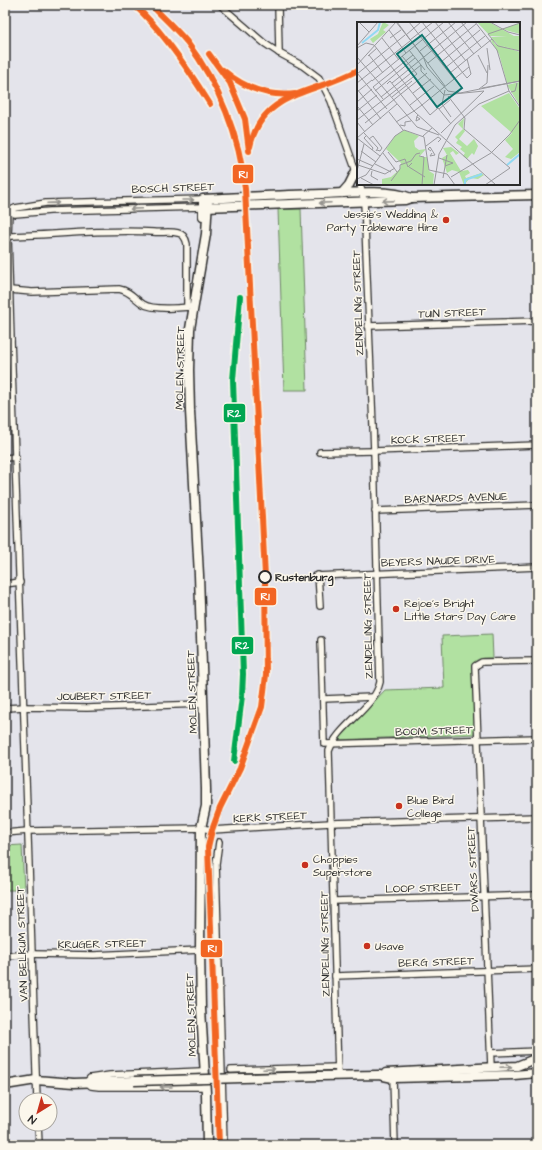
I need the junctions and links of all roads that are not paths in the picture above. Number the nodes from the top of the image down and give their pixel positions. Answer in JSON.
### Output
{"nodes":[{"id":1,"x":220,"y":5,"type":"edge"},
{"id":2,"x":278,"y":5,"type":"edge"},
{"id":3,"x":279,"y":53,"type":"junction"},
{"id":4,"x":357,"y":174,"type":"edge"},
{"id":5,"x":360,"y":185,"type":"edge"},
{"id":6,"x":342,"y":193,"type":"junction"},
{"id":7,"x":363,"y":193,"type":"junction"},
{"id":8,"x":537,"y":195,"type":"edge"},
{"id":9,"x":411,"y":198,"type":"junction"},
{"id":10,"x":260,"y":200,"type":"junction"},
{"id":11,"x":364,"y":201,"type":"junction"},
{"id":12,"x":205,"y":203,"type":"junction"},
{"id":13,"x":218,"y":207,"type":"junction"},
{"id":14,"x":7,"y":211,"type":"edge"},
{"id":15,"x":207,"y":225,"type":"junction"},
{"id":16,"x":8,"y":236,"type":"junction"},
{"id":17,"x":205,"y":239,"type":"junction"},
{"id":18,"x":10,"y":290,"type":"junction"},
{"id":19,"x":191,"y":306,"type":"junction"},
{"id":20,"x":537,"y":321,"type":"edge"},
{"id":21,"x":368,"y":326,"type":"junction"},
{"id":22,"x":8,"y":339,"type":"edge"},
{"id":23,"x":537,"y":445,"type":"edge"},
{"id":24,"x":374,"y":451,"type":"junction"},
{"id":25,"x":320,"y":452,"type":"dead end"},
{"id":26,"x":16,"y":457,"type":"junction"},
{"id":27,"x":5,"y":458,"type":"edge"},
{"id":28,"x":537,"y":505,"type":"edge"},
{"id":29,"x":375,"y":511,"type":"junction"},
{"id":30,"x":537,"y":568,"type":"edge"},
{"id":31,"x":378,"y":573,"type":"junction"},
{"id":32,"x":20,"y":582,"type":"junction"},
{"id":33,"x":5,"y":584,"type":"edge"},
{"id":34,"x":320,"y":606,"type":"dead end"},
{"id":35,"x":321,"y":640,"type":"dead end"},
{"id":36,"x":537,"y":661,"type":"edge"},
{"id":37,"x":373,"y":697,"type":"junction"},
{"id":38,"x":323,"y":699,"type":"junction"},
{"id":39,"x":203,"y":704,"type":"junction"},
{"id":40,"x":25,"y":706,"type":"junction"},
{"id":41,"x":5,"y":708,"type":"edge"},
{"id":42,"x":537,"y":738,"type":"edge"},
{"id":43,"x":478,"y":739,"type":"junction"},
{"id":44,"x":332,"y":744,"type":"junction"},
{"id":45,"x":537,"y":817,"type":"edge"},
{"id":46,"x":481,"y":818,"type":"junction"},
{"id":47,"x":331,"y":823,"type":"junction"},
{"id":48,"x":201,"y":828,"type":"junction"},
{"id":49,"x":28,"y":831,"type":"junction"},
{"id":50,"x":5,"y":833,"type":"edge"},
{"id":51,"x":219,"y":842,"type":"dead end"},
{"id":52,"x":537,"y":895,"type":"edge"},
{"id":53,"x":485,"y":896,"type":"junction"},
{"id":54,"x":334,"y":901,"type":"junction"},
{"id":55,"x":200,"y":950,"type":"junction"},
{"id":56,"x":33,"y":954,"type":"junction"},
{"id":57,"x":5,"y":956,"type":"edge"},
{"id":58,"x":537,"y":969,"type":"edge"},
{"id":59,"x":488,"y":970,"type":"junction"},
{"id":60,"x":335,"y":976,"type":"junction"},
{"id":61,"x":537,"y":1051,"type":"edge"},
{"id":62,"x":491,"y":1053,"type":"junction"},
{"id":63,"x":537,"y":1058,"type":"edge"},
{"id":64,"x":491,"y":1067,"type":"junction"},
{"id":65,"x":230,"y":1070,"type":"tunnel mouth"},
{"id":66,"x":201,"y":1071,"type":"tunnel mouth"},
{"id":67,"x":338,"y":1071,"type":"junction"},
{"id":68,"x":537,"y":1073,"type":"edge"},
{"id":69,"x":395,"y":1075,"type":"junction"},
{"id":70,"x":36,"y":1080,"type":"junction"},
{"id":71,"x":87,"y":1082,"type":"junction"},
{"id":72,"x":5,"y":1085,"type":"edge"},
{"id":73,"x":205,"y":1087,"type":"junction"},
{"id":74,"x":37,"y":1092,"type":"edge"},
{"id":75,"x":38,"y":1132,"type":"edge"},
{"id":76,"x":39,"y":1145,"type":"edge"},
{"id":77,"x":207,"y":1145,"type":"edge"},
{"id":78,"x":224,"y":1145,"type":"edge"},
{"id":79,"x":395,"y":1145,"type":"edge"}],
"edges":[{"from":1,"to":3,"type":"street"},
{"from":2,"to":3,"type":"street"},
{"from":3,"to":4,"type":"street"},
{"from":4,"to":6,"type":"street"},
{"from":5,"to":7,"type":"street","name":"ZENDELING STREET"},
{"from":6,"to":7,"type":"street","name":"BOSCH STREET"},
{"from":6,"to":10,"type":"street","name":"BOSCH STREET"},
{"from":7,"to":9,"type":"street","name":"BOSCH STREET"},
{"from":7,"to":11,"type":"street","name":"ZENDELING STREET"},
{"from":8,"to":9,"type":"street","name":"BOSCH STREET"},
{"from":9,"to":11,"type":"street","name":"BOSCH STREET","one_way":true},
{"from":11,"to":10,"type":"street","name":"BOSCH STREET","one_way":true},
{"from":10,"to":12,"type":"street","name":"BOSCH STREET"},
{"from":10,"to":13,"type":"street","name":"BOSCH STREET"},
{"from":11,"to":21,"type":"street","name":"ZENDELING STREET"},
{"from":12,"to":13,"type":"street","name":"BOSCH STREET"},
{"from":12,"to":14,"type":"street","name":"BOSCH STREET","one_way":true},
{"from":14,"to":12,"type":"street","name":"BOSCH STREET","one_way":true},
{"from":12,"to":15,"type":"street"},
{"from":12,"to":17,"type":"street"},
{"from":13,"to":15,"type":"street"},
{"from":14,"to":16,"type":"street","name":"VAN BELKUM STREET"},
{"from":15,"to":17,"type":"street"},
{"from":16,"to":18,"type":"street","name":"VAN BELKUM STREET"},
{"from":16,"to":19,"type":"street"},
{"from":17,"to":19,"type":"street","name":"MOLEN STREET"},
{"from":18,"to":19,"type":"street"},
{"from":18,"to":22,"type":"street","name":"VAN BELKUM STREET"},
{"from":19,"to":39,"type":"street","name":"MOLEN STREET"},
{"from":20,"to":21,"type":"street","name":"TUIN STREET"},
{"from":21,"to":24,"type":"street","name":"ZENDELING STREET"},
{"from":22,"to":26,"type":"street","name":"VAN BELKUM STREET"},
{"from":23,"to":24,"type":"street","name":"KOCK STREET"},
{"from":24,"to":25,"type":"street","name":"KOCK STREET"},
{"from":24,"to":29,"type":"street","name":"ZENDELING STREET"},
{"from":26,"to":27,"type":"street"},
{"from":26,"to":32,"type":"street","name":"VAN BELKUM STREET"},
{"from":28,"to":29,"type":"street","name":"BARNARDS AVENUE"},
{"from":29,"to":31,"type":"street","name":"ZENDELING STREET"},
{"from":30,"to":31,"type":"street","name":"BEYERS NAUDE DRIVE"},
{"from":31,"to":34,"type":"street","name":"BEYERS NAUDE DRIVE"},
{"from":31,"to":37,"type":"street","name":"ZENDELING STREET"},
{"from":32,"to":33,"type":"street"},
{"from":32,"to":40,"type":"street","name":"VAN BELKUM STREET"},
{"from":35,"to":38,"type":"street"},
{"from":36,"to":43,"type":"street","name":"DWARS STREET"},
{"from":37,"to":38,"type":"street"},
{"from":37,"to":44,"type":"street","name":"ZENDELING STREET"},
{"from":38,"to":44,"type":"street"},
{"from":39,"to":40,"type":"street","name":"JOUBERT STREET"},
{"from":39,"to":48,"type":"street","name":"MOLEN STREET"},
{"from":40,"to":41,"type":"street","name":"JOUBERT STREET"},
{"from":40,"to":49,"type":"street","name":"VAN BELKUM STREET"},
{"from":42,"to":43,"type":"street","name":"BOOM STREET"},
{"from":43,"to":44,"type":"street","name":"BOOM STREET"},
{"from":43,"to":46,"type":"street","name":"DWARS STREET"},
{"from":44,"to":47,"type":"street","name":"ZENDELING STREET"},
{"from":45,"to":46,"type":"street","name":"KERK STREET"},
{"from":46,"to":47,"type":"street","name":"KERK STREET"},
{"from":46,"to":53,"type":"street","name":"DWARS STREET"},
{"from":47,"to":48,"type":"street","name":"KERK STREET"},
{"from":47,"to":54,"type":"street","name":"ZENDELING STREET"},
{"from":48,"to":49,"type":"street","name":"KERK STREET"},
{"from":48,"to":55,"type":"street","name":"MOLEN STREET"},
{"from":49,"to":50,"type":"street","name":"KERK STREET"},
{"from":49,"to":56,"type":"street","name":"VAN BELKUM STREET"},
{"from":51,"to":78,"type":"street"},
{"from":52,"to":53,"type":"street","name":"LOOP STREET"},
{"from":53,"to":54,"type":"street","name":"LOOP STREET"},
{"from":53,"to":59,"type":"street","name":"DWARS STREET"},
{"from":54,"to":60,"type":"street","name":"ZENDELING STREET"},
{"from":55,"to":56,"type":"street","name":"KRUGER STREET"},
{"from":55,"to":73,"type":"street","name":"MOLEN STREET"},
{"from":56,"to":57,"type":"street","name":"KRUGER STREET"},
{"from":56,"to":70,"type":"street","name":"VAN BELKUM STREET"},
{"from":58,"to":59,"type":"street","name":"BERG STREET"},
{"from":59,"to":60,"type":"street","name":"BERG STREET"},
{"from":59,"to":62,"type":"street","name":"DWARS STREET"},
{"from":60,"to":67,"type":"street","name":"ZENDELING STREET"},
{"from":61,"to":62,"type":"street"},
{"from":62,"to":64,"type":"street","name":"DWARS STREET"},
{"from":64,"to":63,"type":"street","one_way":true},
{"from":64,"to":69,"type":"street"},
{"from":65,"to":67,"type":"street","one_way":true},
{"from":66,"to":71,"type":"street"},
{"from":67,"to":69,"type":"street"},
{"from":67,"to":71,"type":"street","bridge":true},
{"from":68,"to":69,"type":"street"},
{"from":69,"to":79,"type":"street"},
{"from":70,"to":71,"type":"street"},
{"from":70,"to":72,"type":"street"},
{"from":70,"to":74,"type":"street","name":"VAN BELKUM STREET"},
{"from":73,"to":71,"type":"street","one_way":true},
{"from":73,"to":77,"type":"street","name":"MOLEN STREET"},
{"from":75,"to":76,"type":"street"}]}
